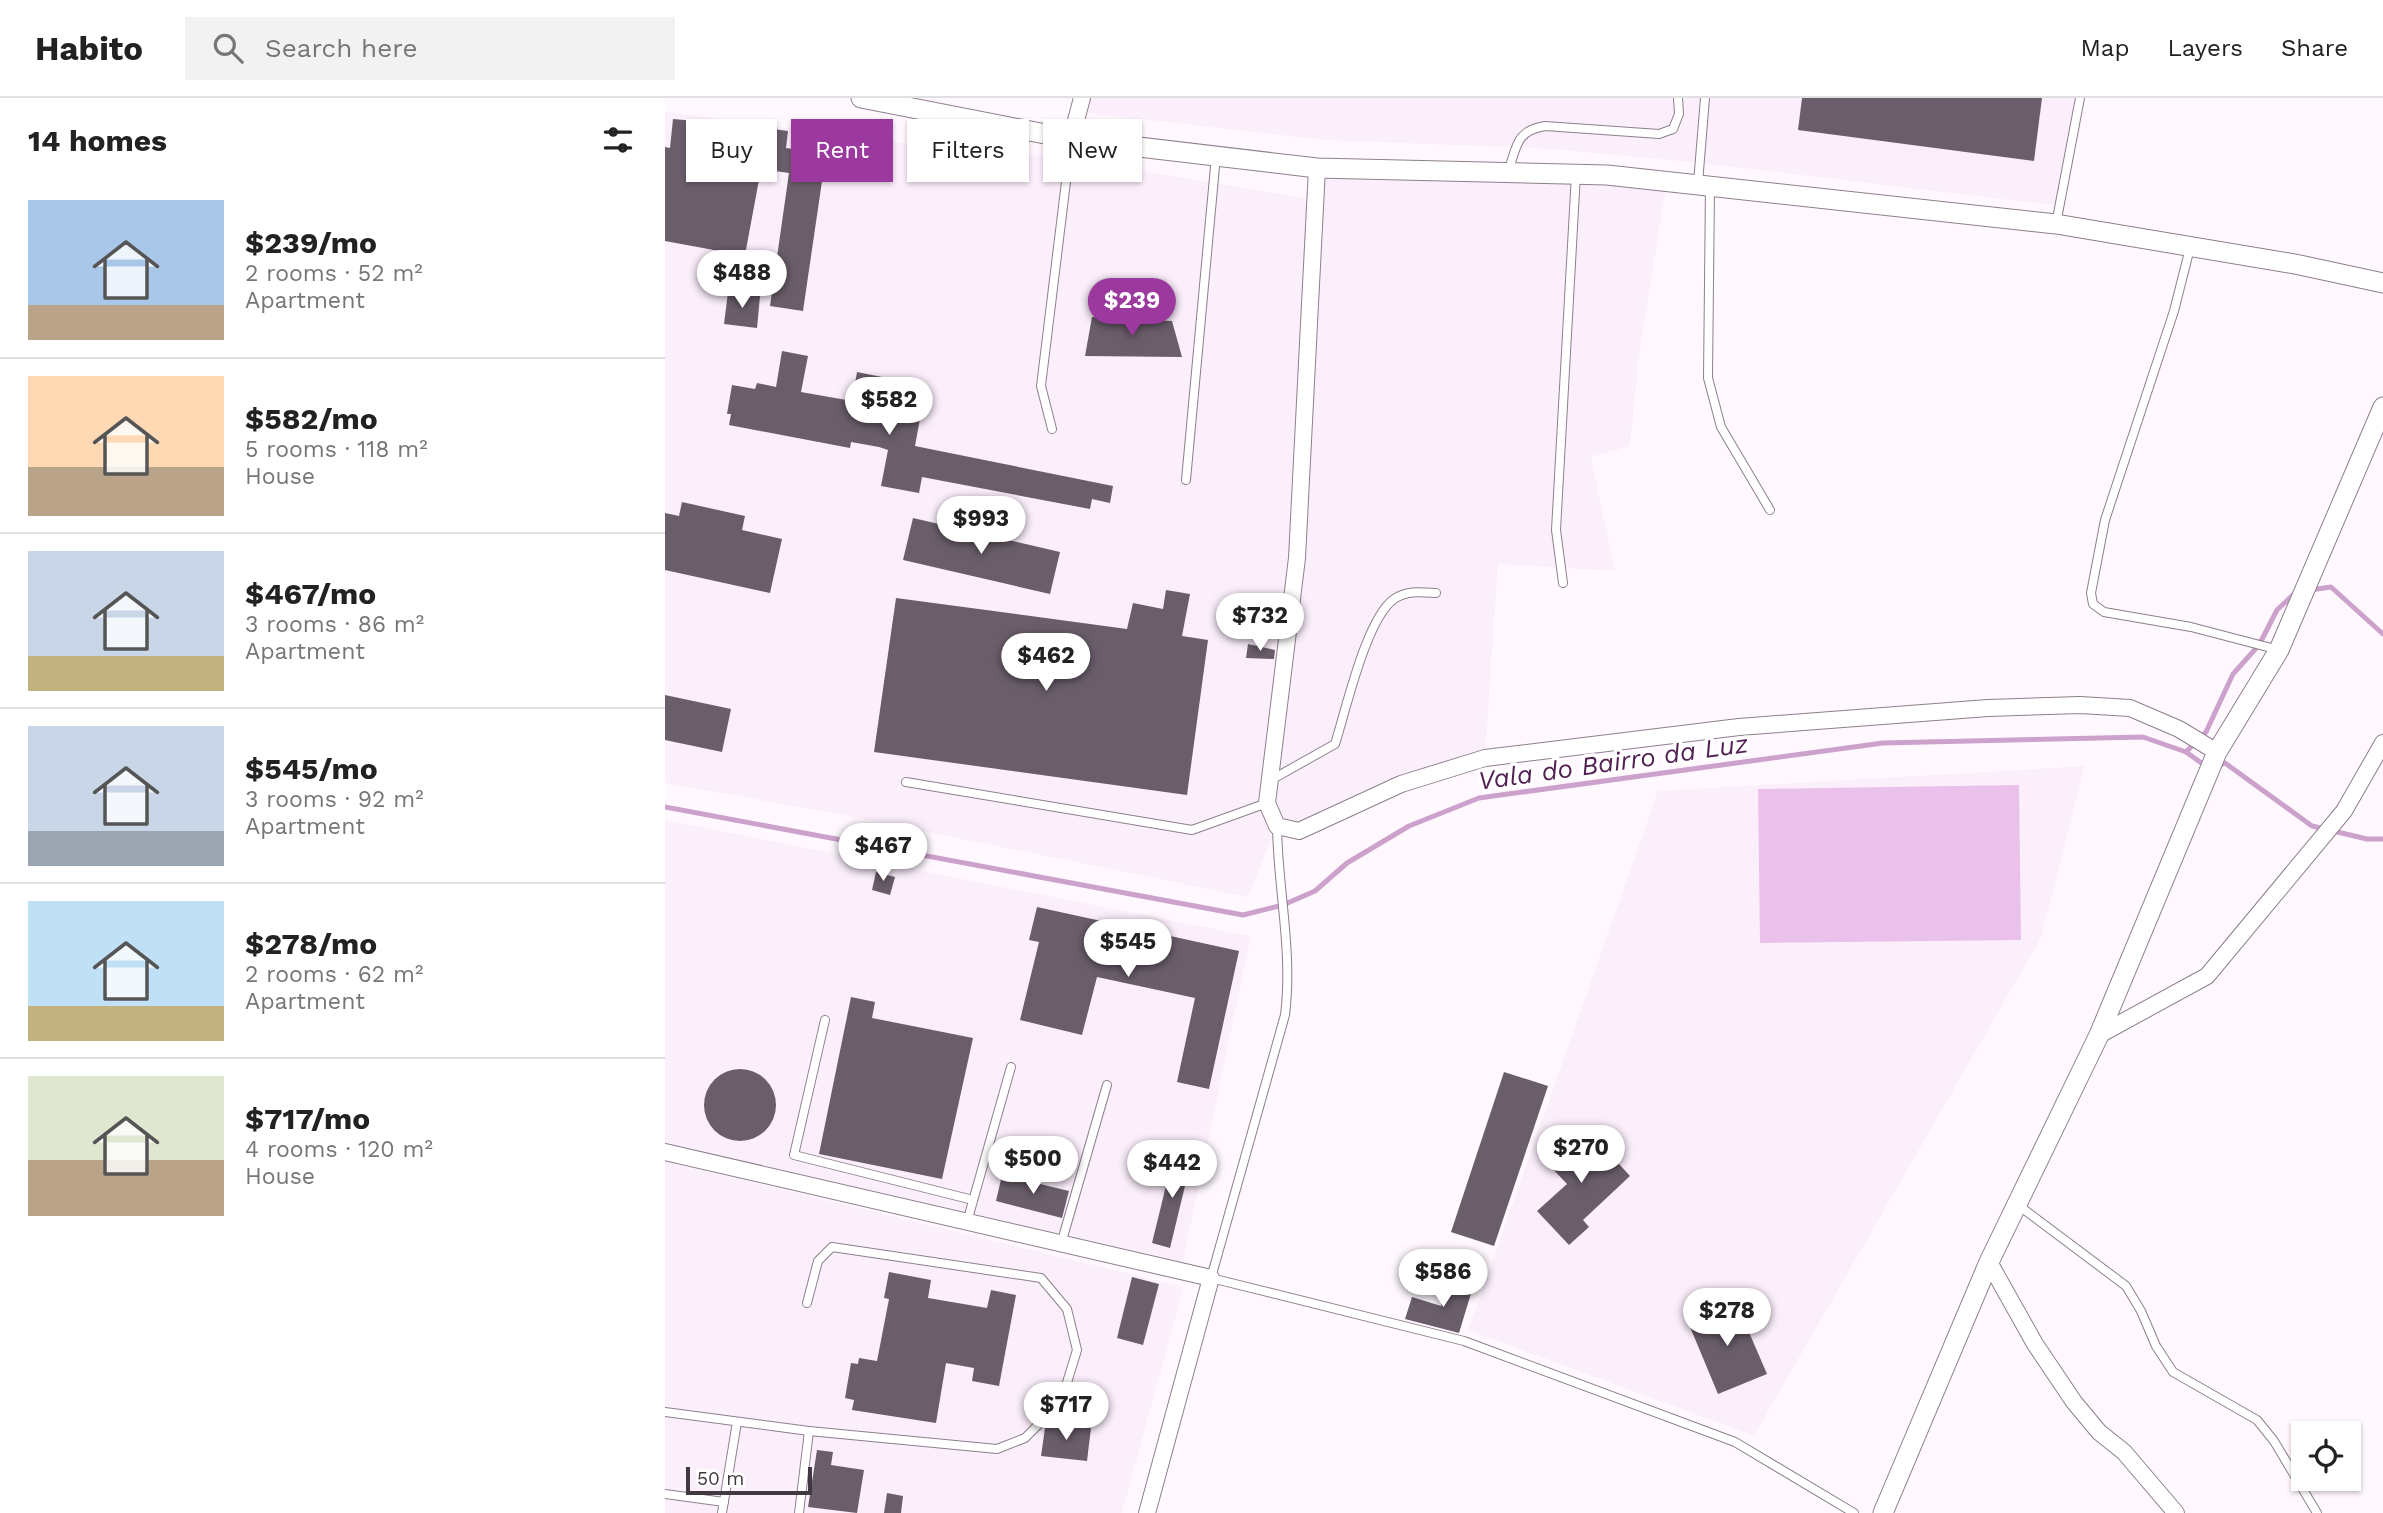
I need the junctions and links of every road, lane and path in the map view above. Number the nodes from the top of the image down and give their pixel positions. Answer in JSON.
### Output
{"nodes":[{"id":1,"x":861,"y":98,"type":"edge"},
{"id":2,"x":1082,"y":98,"type":"edge"},
{"id":3,"x":1678,"y":98,"type":"edge"},
{"id":4,"x":1705,"y":98,"type":"edge"},
{"id":5,"x":2080,"y":98,"type":"edge"},
{"id":6,"x":1076,"y":119,"type":"edge"},
{"id":7,"x":1043,"y":134,"type":"edge"},
{"id":8,"x":1142,"y":147,"type":"edge"},
{"id":9,"x":1216,"y":156,"type":"junction"},
{"id":10,"x":1317,"y":168,"type":"junction"},
{"id":11,"x":1508,"y":172,"type":"junction"},
{"id":12,"x":1576,"y":173,"type":"junction"},
{"id":13,"x":1066,"y":182,"type":"edge"},
{"id":14,"x":1704,"y":184,"type":"junction"},
{"id":15,"x":2056,"y":224,"type":"junction"},
{"id":16,"x":2190,"y":246,"type":"junction"},
{"id":17,"x":2383,"y":284,"type":"edge"},
{"id":18,"x":2383,"y":407,"type":"edge"},
{"id":19,"x":1052,"y":429,"type":"dead end"},
{"id":20,"x":1185,"y":480,"type":"dead end"},
{"id":21,"x":1770,"y":510,"type":"dead end"},
{"id":22,"x":1563,"y":583,"type":"dead end"},
{"id":23,"x":1436,"y":593,"type":"dead end"},
{"id":24,"x":2279,"y":650,"type":"junction"},
{"id":25,"x":2383,"y":743,"type":"edge"},
{"id":26,"x":2217,"y":752,"type":"junction"},
{"id":27,"x":1272,"y":780,"type":"junction"},
{"id":28,"x":906,"y":782,"type":"dead end"},
{"id":29,"x":1267,"y":803,"type":"junction"},
{"id":30,"x":1277,"y":826,"type":"junction"},
{"id":31,"x":825,"y":1020,"type":"dead end"},
{"id":32,"x":2099,"y":1035,"type":"junction"},
{"id":33,"x":1011,"y":1068,"type":"dead end"},
{"id":34,"x":1107,"y":1084,"type":"dead end"},
{"id":35,"x":665,"y":1152,"type":"edge"},
{"id":36,"x":973,"y":1200,"type":"junction"},
{"id":37,"x":2018,"y":1205,"type":"junction"},
{"id":38,"x":967,"y":1222,"type":"junction"},
{"id":39,"x":1061,"y":1244,"type":"junction"},
{"id":40,"x":1989,"y":1262,"type":"junction"},
{"id":41,"x":1211,"y":1279,"type":"junction"},
{"id":42,"x":807,"y":1303,"type":"dead end"},
{"id":43,"x":665,"y":1412,"type":"edge"},
{"id":44,"x":737,"y":1422,"type":"junction"},
{"id":45,"x":809,"y":1431,"type":"junction"},
{"id":46,"x":665,"y":1494,"type":"edge"},
{"id":47,"x":724,"y":1502,"type":"junction"},
{"id":48,"x":722,"y":1513,"type":"edge"},
{"id":49,"x":799,"y":1513,"type":"edge"},
{"id":50,"x":1147,"y":1513,"type":"edge"},
{"id":51,"x":1854,"y":1513,"type":"edge"},
{"id":52,"x":1883,"y":1513,"type":"edge"},
{"id":53,"x":2176,"y":1513,"type":"edge"},
{"id":54,"x":2317,"y":1513,"type":"edge"}],
"edges":[{"from":1,"to":7,"type":"street"},
{"from":2,"to":6,"type":"street"},
{"from":3,"to":11,"type":"lane"},
{"from":4,"to":14,"type":"lane"},
{"from":5,"to":15,"type":"lane"},
{"from":8,"to":9,"type":"street"},
{"from":9,"to":10,"type":"street"},
{"from":9,"to":20,"type":"lane"},
{"from":10,"to":11,"type":"street"},
{"from":10,"to":27,"type":"street"},
{"from":11,"to":12,"type":"street"},
{"from":12,"to":14,"type":"street"},
{"from":12,"to":22,"type":"lane"},
{"from":13,"to":19,"type":"lane"},
{"from":14,"to":15,"type":"street"},
{"from":14,"to":21,"type":"lane"},
{"from":15,"to":16,"type":"street"},
{"from":16,"to":17,"type":"street"},
{"from":16,"to":24,"type":"lane"},
{"from":18,"to":24,"type":"street"},
{"from":23,"to":27,"type":"lane"},
{"from":24,"to":26,"type":"street"},
{"from":25,"to":32,"type":"street"},
{"from":26,"to":30,"type":"street"},
{"from":26,"to":32,"type":"street"},
{"from":27,"to":29,"type":"street"},
{"from":28,"to":29,"type":"lane"},
{"from":29,"to":30,"type":"street"},
{"from":30,"to":41,"type":"lane"},
{"from":31,"to":36,"type":"lane"},
{"from":32,"to":37,"type":"street"},
{"from":33,"to":36,"type":"lane"},
{"from":34,"to":39,"type":"lane"},
{"from":35,"to":38,"type":"street"},
{"from":36,"to":38,"type":"lane"},
{"from":37,"to":40,"type":"street"},
{"from":37,"to":54,"type":"lane"},
{"from":38,"to":39,"type":"street"},
{"from":39,"to":41,"type":"street"},
{"from":40,"to":52,"type":"street"},
{"from":40,"to":53,"type":"street"},
{"from":41,"to":50,"type":"street"},
{"from":41,"to":51,"type":"lane"},
{"from":42,"to":45,"type":"lane"},
{"from":43,"to":44,"type":"lane"},
{"from":44,"to":45,"type":"lane"},
{"from":44,"to":47,"type":"lane"},
{"from":45,"to":49,"type":"lane"},
{"from":46,"to":47,"type":"lane"},
{"from":47,"to":48,"type":"lane"}]}
